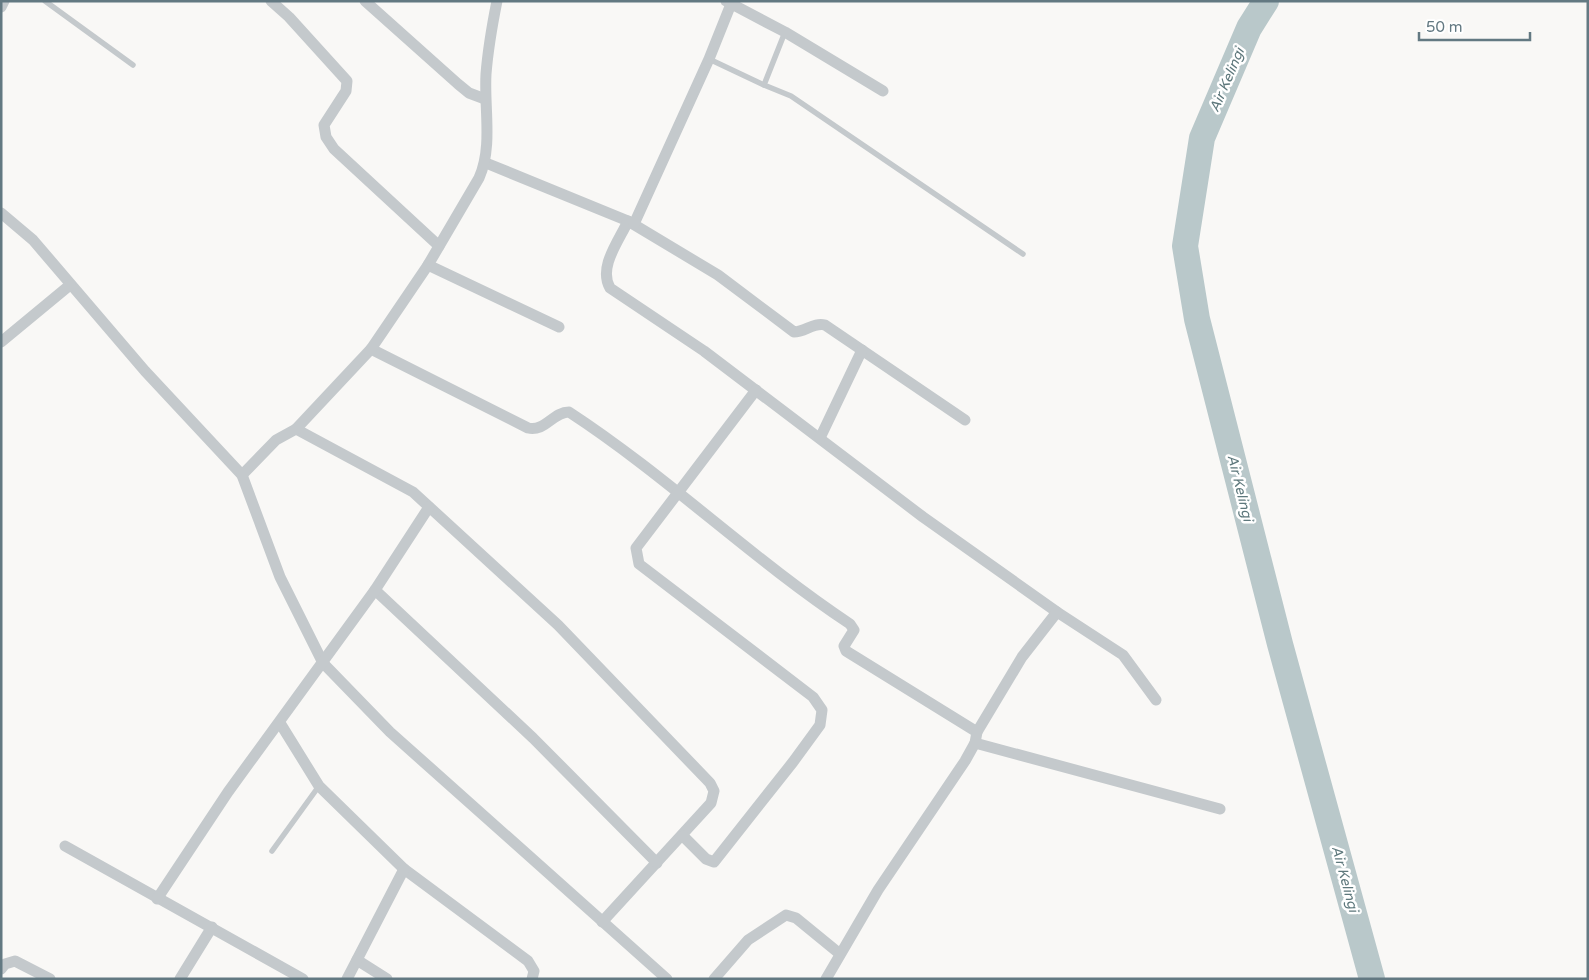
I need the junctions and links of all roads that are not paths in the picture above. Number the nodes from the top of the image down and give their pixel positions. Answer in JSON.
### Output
{"nodes":[{"id":1,"x":4,"y":1,"type":"edge"},
{"id":2,"x":45,"y":1,"type":"edge"},
{"id":3,"x":271,"y":1,"type":"edge"},
{"id":4,"x":365,"y":1,"type":"edge"},
{"id":5,"x":497,"y":1,"type":"edge"},
{"id":6,"x":728,"y":3,"type":"edge"},
{"id":7,"x":1,"y":7,"type":"edge"},
{"id":8,"x":785,"y":32,"type":"junction"},
{"id":9,"x":709,"y":60,"type":"junction"},
{"id":10,"x":133,"y":65,"type":"dead end"},
{"id":11,"x":764,"y":85,"type":"junction"},
{"id":12,"x":883,"y":91,"type":"dead end"},
{"id":13,"x":485,"y":99,"type":"junction"},
{"id":14,"x":486,"y":163,"type":"junction"},
{"id":15,"x":1,"y":213,"type":"edge"},
{"id":16,"x":631,"y":222,"type":"junction"},
{"id":17,"x":439,"y":246,"type":"junction"},
{"id":18,"x":1023,"y":254,"type":"dead end"},
{"id":19,"x":428,"y":265,"type":"junction"},
{"id":20,"x":70,"y":285,"type":"junction"},
{"id":21,"x":559,"y":327,"type":"dead end"},
{"id":22,"x":1,"y":342,"type":"edge"},
{"id":23,"x":371,"y":349,"type":"junction"},
{"id":24,"x":862,"y":350,"type":"junction"},
{"id":25,"x":756,"y":390,"type":"junction"},
{"id":26,"x":965,"y":420,"type":"dead end"},
{"id":27,"x":296,"y":429,"type":"junction"},
{"id":28,"x":820,"y":438,"type":"junction"},
{"id":29,"x":242,"y":474,"type":"junction"},
{"id":30,"x":678,"y":491,"type":"junction"},
{"id":31,"x":429,"y":507,"type":"junction"},
{"id":32,"x":376,"y":590,"type":"junction"},
{"id":33,"x":1057,"y":612,"type":"junction"},
{"id":34,"x":323,"y":663,"type":"junction"},
{"id":35,"x":1156,"y":700,"type":"dead end"},
{"id":36,"x":280,"y":723,"type":"junction"},
{"id":37,"x":976,"y":738,"type":"junction"},
{"id":38,"x":319,"y":786,"type":"junction"},
{"id":39,"x":1220,"y":809,"type":"dead end"},
{"id":40,"x":682,"y":836,"type":"junction"},
{"id":41,"x":65,"y":846,"type":"dead end"},
{"id":42,"x":272,"y":851,"type":"dead end"},
{"id":43,"x":657,"y":862,"type":"junction"},
{"id":44,"x":404,"y":869,"type":"junction"},
{"id":45,"x":157,"y":899,"type":"junction"},
{"id":46,"x":602,"y":922,"type":"junction"},
{"id":47,"x":212,"y":927,"type":"junction"},
{"id":48,"x":840,"y":954,"type":"junction"},
{"id":49,"x":357,"y":960,"type":"junction"},
{"id":50,"x":1,"y":969,"type":"edge"},
{"id":51,"x":50,"y":979,"type":"edge"},
{"id":52,"x":180,"y":979,"type":"edge"},
{"id":53,"x":303,"y":979,"type":"edge"},
{"id":54,"x":347,"y":979,"type":"edge"},
{"id":55,"x":387,"y":979,"type":"edge"},
{"id":56,"x":532,"y":979,"type":"edge"},
{"id":57,"x":667,"y":979,"type":"edge"},
{"id":58,"x":714,"y":979,"type":"edge"},
{"id":59,"x":826,"y":979,"type":"edge"}],
"edges":[{"from":1,"to":7,"type":"street"},
{"from":2,"to":10,"type":"lane"},
{"from":3,"to":17,"type":"street"},
{"from":4,"to":13,"type":"street"},
{"from":5,"to":13,"type":"street"},
{"from":6,"to":8,"type":"street"},
{"from":6,"to":9,"type":"street"},
{"from":8,"to":11,"type":"lane"},
{"from":8,"to":12,"type":"street"},
{"from":9,"to":11,"type":"lane"},
{"from":9,"to":16,"type":"street"},
{"from":11,"to":18,"type":"lane"},
{"from":13,"to":14,"type":"street"},
{"from":14,"to":16,"type":"street"},
{"from":14,"to":17,"type":"street"},
{"from":15,"to":20,"type":"street"},
{"from":16,"to":24,"type":"street"},
{"from":16,"to":25,"type":"street"},
{"from":17,"to":19,"type":"street"},
{"from":19,"to":21,"type":"street"},
{"from":19,"to":23,"type":"street"},
{"from":20,"to":22,"type":"street"},
{"from":20,"to":29,"type":"street"},
{"from":23,"to":27,"type":"street"},
{"from":23,"to":30,"type":"street"},
{"from":24,"to":26,"type":"street"},
{"from":24,"to":28,"type":"street"},
{"from":25,"to":28,"type":"street"},
{"from":25,"to":30,"type":"street"},
{"from":27,"to":29,"type":"street"},
{"from":27,"to":31,"type":"street"},
{"from":28,"to":33,"type":"street"},
{"from":29,"to":34,"type":"street"},
{"from":30,"to":37,"type":"street"},
{"from":30,"to":40,"type":"street"},
{"from":31,"to":32,"type":"street"},
{"from":31,"to":40,"type":"street"},
{"from":32,"to":34,"type":"street"},
{"from":32,"to":43,"type":"street"},
{"from":33,"to":35,"type":"street"},
{"from":33,"to":37,"type":"street"},
{"from":34,"to":36,"type":"street"},
{"from":34,"to":46,"type":"street"},
{"from":36,"to":38,"type":"street"},
{"from":36,"to":45,"type":"street"},
{"from":37,"to":39,"type":"street"},
{"from":37,"to":48,"type":"street"},
{"from":38,"to":42,"type":"lane"},
{"from":38,"to":44,"type":"street"},
{"from":40,"to":43,"type":"street"},
{"from":41,"to":45,"type":"street"},
{"from":43,"to":46,"type":"street"},
{"from":44,"to":49,"type":"street"},
{"from":44,"to":56,"type":"street"},
{"from":45,"to":47,"type":"street"},
{"from":46,"to":57,"type":"street"},
{"from":47,"to":52,"type":"street"},
{"from":47,"to":53,"type":"street"},
{"from":48,"to":58,"type":"street"},
{"from":48,"to":59,"type":"street"},
{"from":49,"to":54,"type":"street"},
{"from":49,"to":55,"type":"street"},
{"from":50,"to":51,"type":"street"}]}
